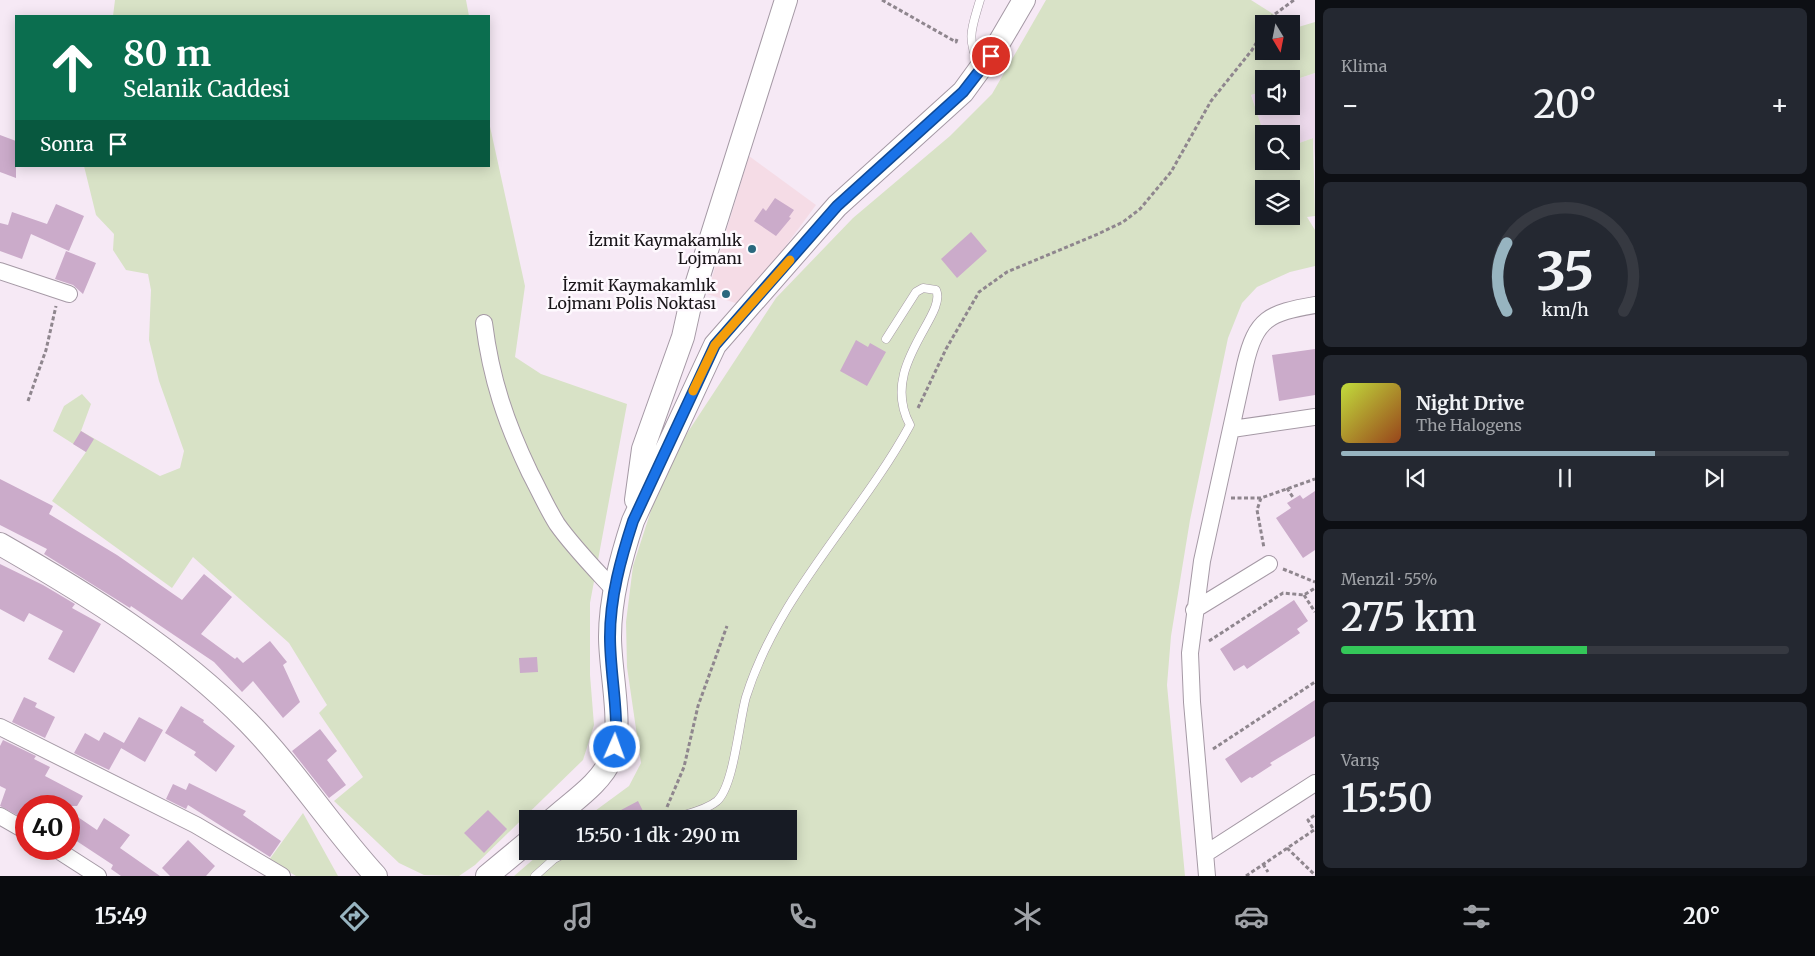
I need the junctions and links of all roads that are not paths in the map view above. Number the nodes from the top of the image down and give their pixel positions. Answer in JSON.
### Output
{"nodes":[{"id":1,"x":786,"y":0,"type":"edge"},
{"id":2,"x":980,"y":0,"type":"edge"},
{"id":3,"x":1024,"y":0,"type":"edge"},
{"id":4,"x":981,"y":70,"type":"junction"},
{"id":5,"x":0,"y":271,"type":"edge"},
{"id":6,"x":64,"y":292,"type":"road end"},
{"id":7,"x":1315,"y":305,"type":"edge"},
{"id":8,"x":484,"y":324,"type":"dead end"},
{"id":9,"x":886,"y":339,"type":"dead end"},
{"id":10,"x":1315,"y":417,"type":"edge"},
{"id":11,"x":1232,"y":429,"type":"junction"},
{"id":12,"x":633,"y":521,"type":"junction"},
{"id":13,"x":0,"y":544,"type":"edge"},
{"id":14,"x":1269,"y":564,"type":"road end"},
{"id":15,"x":615,"y":591,"type":"junction"},
{"id":16,"x":1194,"y":610,"type":"junction"},
{"id":17,"x":0,"y":727,"type":"edge"},
{"id":18,"x":1315,"y":783,"type":"edge"},
{"id":19,"x":563,"y":810,"type":"edge"},
{"id":20,"x":696,"y":810,"type":"edge"},
{"id":21,"x":0,"y":816,"type":"edge"},
{"id":22,"x":15,"y":825,"type":"edge"},
{"id":23,"x":519,"y":849,"type":"edge"},
{"id":24,"x":1204,"y":854,"type":"junction"},
{"id":25,"x":73,"y":860,"type":"edge"},
{"id":26,"x":553,"y":860,"type":"edge"},
{"id":27,"x":98,"y":876,"type":"edge"},
{"id":28,"x":282,"y":876,"type":"edge"},
{"id":29,"x":376,"y":876,"type":"edge"},
{"id":30,"x":487,"y":876,"type":"edge"},
{"id":31,"x":535,"y":876,"type":"edge"},
{"id":32,"x":1207,"y":876,"type":"edge"}],
"edges":[{"from":1,"to":12,"type":"main road"},
{"from":2,"to":4,"type":"lane"},
{"from":3,"to":4,"type":"main road"},
{"from":4,"to":12,"type":"main road"},
{"from":5,"to":6,"type":"street"},
{"from":7,"to":11,"type":"street"},
{"from":8,"to":15,"type":"street"},
{"from":9,"to":20,"type":"lane"},
{"from":10,"to":11,"type":"street"},
{"from":11,"to":16,"type":"street"},
{"from":12,"to":15,"type":"main road"},
{"from":13,"to":29,"type":"main road"},
{"from":14,"to":16,"type":"street"},
{"from":15,"to":19,"type":"main road"},
{"from":16,"to":24,"type":"street"},
{"from":17,"to":28,"type":"street"},
{"from":18,"to":24,"type":"street"},
{"from":21,"to":22,"type":"street"},
{"from":23,"to":30,"type":"main road"},
{"from":24,"to":32,"type":"street"},
{"from":25,"to":27,"type":"street"},
{"from":26,"to":31,"type":"lane"}]}
